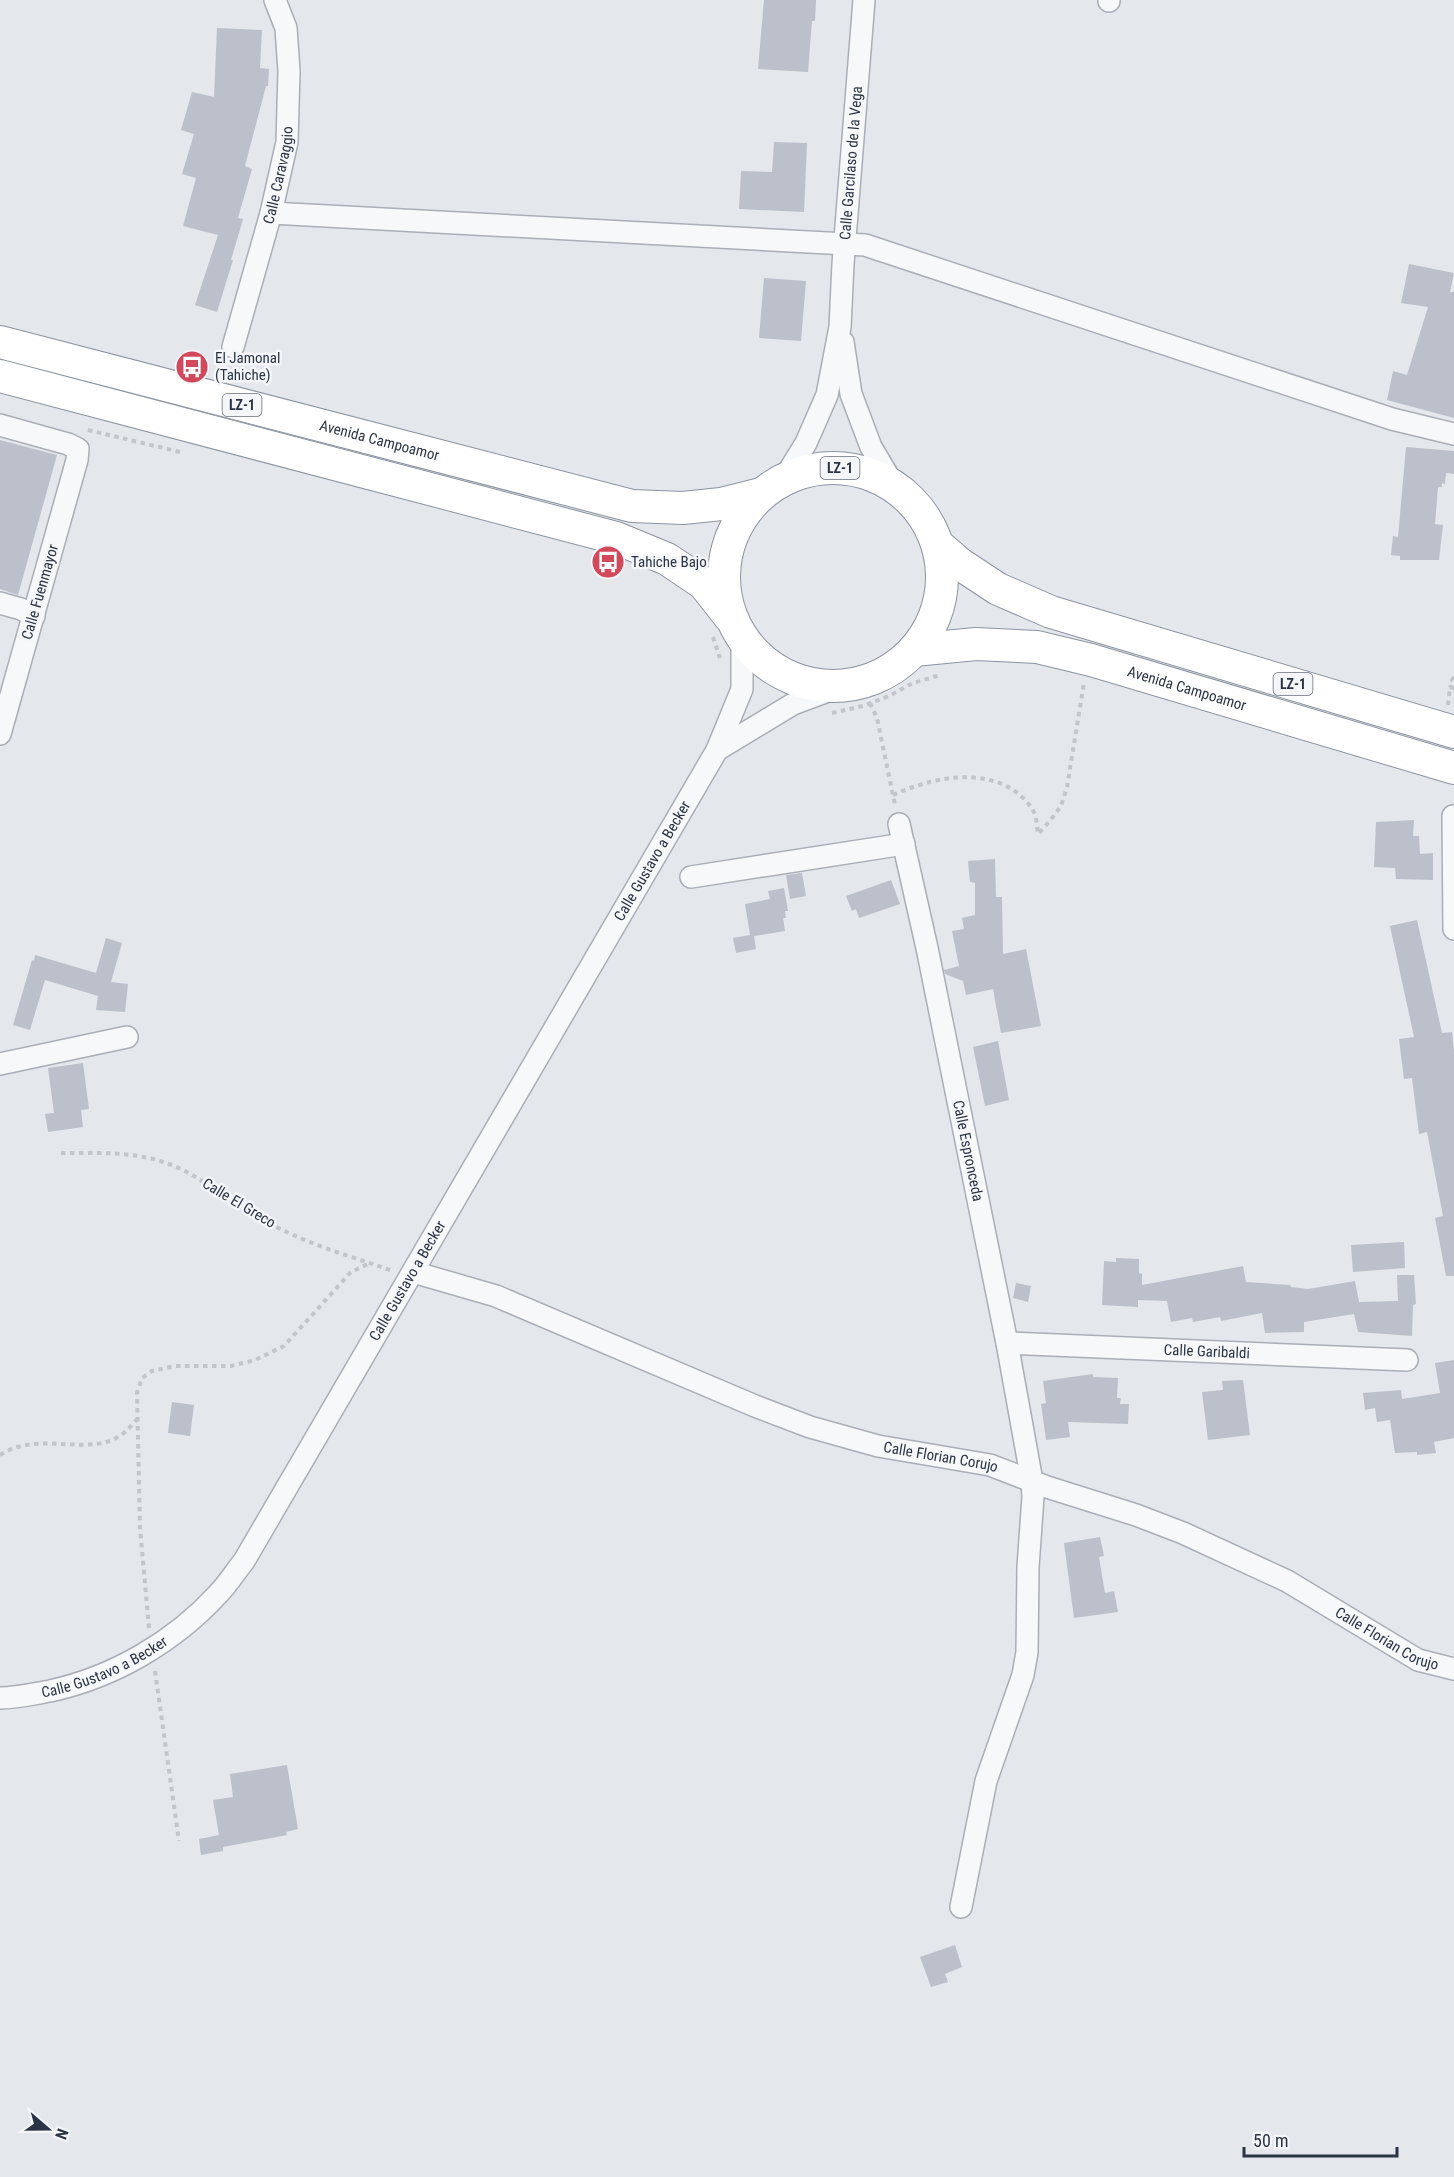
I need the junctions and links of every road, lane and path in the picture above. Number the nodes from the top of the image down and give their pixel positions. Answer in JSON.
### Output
{"nodes":[{"id":1,"x":276,"y":0,"type":"edge"},
{"id":2,"x":864,"y":0,"type":"edge"},
{"id":3,"x":271,"y":213,"type":"junction"},
{"id":4,"x":845,"y":244,"type":"junction"},
{"id":5,"x":840,"y":327,"type":"junction"},
{"id":6,"x":0,"y":342,"type":"edge"},
{"id":7,"x":233,"y":347,"type":"dead end"},
{"id":8,"x":0,"y":376,"type":"edge"},
{"id":9,"x":0,"y":391,"type":"edge"},
{"id":10,"x":89,"y":399,"type":"junction"},
{"id":11,"x":0,"y":425,"type":"edge"},
{"id":12,"x":1454,"y":434,"type":"edge"},
{"id":13,"x":893,"y":484,"type":"junction"},
{"id":14,"x":773,"y":486,"type":"junction"},
{"id":15,"x":938,"y":545,"type":"junction"},
{"id":16,"x":0,"y":603,"type":"edge"},
{"id":17,"x":34,"y":616,"type":"junction"},
{"id":18,"x":728,"y":631,"type":"junction"},
{"id":19,"x":914,"y":650,"type":"junction"},
{"id":20,"x":722,"y":664,"type":"dead end"},
{"id":21,"x":950,"y":673,"type":"dead end"},
{"id":22,"x":1085,"y":679,"type":"dead end"},
{"id":23,"x":1454,"y":688,"type":"edge"},
{"id":24,"x":835,"y":700,"type":"junction"},
{"id":25,"x":870,"y":703,"type":"junction"},
{"id":26,"x":1451,"y":719,"type":"edge"},
{"id":27,"x":0,"y":734,"type":"edge"},
{"id":28,"x":717,"y":750,"type":"junction"},
{"id":29,"x":1454,"y":768,"type":"edge"},
{"id":30,"x":893,"y":795,"type":"junction"},
{"id":31,"x":1453,"y":816,"type":"edge"},
{"id":32,"x":902,"y":834,"type":"junction"},
{"id":33,"x":692,"y":877,"type":"dead end"},
{"id":34,"x":1454,"y":929,"type":"edge"},
{"id":35,"x":127,"y":1037,"type":"dead end"},
{"id":36,"x":0,"y":1065,"type":"edge"},
{"id":37,"x":61,"y":1153,"type":"dead end"},
{"id":38,"x":370,"y":1263,"type":"junction"},
{"id":39,"x":413,"y":1272,"type":"junction"},
{"id":40,"x":1007,"y":1343,"type":"junction"},
{"id":41,"x":1407,"y":1360,"type":"dead end"},
{"id":42,"x":137,"y":1418,"type":"junction"},
{"id":43,"x":0,"y":1455,"type":"edge"},
{"id":44,"x":1032,"y":1481,"type":"junction"},
{"id":45,"x":151,"y":1650,"type":"junction"},
{"id":46,"x":1454,"y":1669,"type":"edge"},
{"id":47,"x":0,"y":1698,"type":"edge"},
{"id":48,"x":178,"y":1841,"type":"dead end"},
{"id":49,"x":961,"y":1907,"type":"dead end"}],
"edges":[{"from":1,"to":3,"type":"street","name":"Calle Caravaggio"},
{"from":2,"to":4,"type":"street","name":"Calle Garcilaso de la Vega"},
{"from":3,"to":4,"type":"street"},
{"from":3,"to":7,"type":"street","name":"Calle Caravaggio"},
{"from":4,"to":5,"type":"street","name":"Calle Garcilaso de la Vega"},
{"from":4,"to":12,"type":"street"},
{"from":5,"to":13,"type":"street","name":"Calle Garcilaso de la Vega"},
{"from":5,"to":14,"type":"street","name":"Calle Garcilaso de la Vega"},
{"from":6,"to":14,"type":"highway","name":"Avenida Campoamor","number":"LZ-1"},
{"from":8,"to":10,"type":"highway","number":"LZ-1"},
{"from":9,"to":10,"type":"highway"},
{"from":10,"to":18,"type":"highway","number":"LZ-1"},
{"from":11,"to":17,"type":"street","name":"Calle Fuenmayor"},
{"from":13,"to":14,"type":"highway","number":"LZ-1"},
{"from":13,"to":15,"type":"highway","number":"LZ-1"},
{"from":14,"to":18,"type":"highway"},
{"from":15,"to":19,"type":"highway","number":"LZ-1"},
{"from":15,"to":26,"type":"highway","number":"LZ-1"},
{"from":16,"to":17,"type":"street"},
{"from":17,"to":27,"type":"street","name":"Calle Fuenmayor"},
{"from":18,"to":20,"type":"path"},
{"from":18,"to":24,"type":"highway","number":"LZ-1"},
{"from":18,"to":28,"type":"street","name":"Calle Gustavo a Becker"},
{"from":19,"to":24,"type":"highway","number":"LZ-1"},
{"from":19,"to":29,"type":"highway","name":"Avenida Campoamor","number":"LZ-1"},
{"from":21,"to":25,"type":"path"},
{"from":22,"to":30,"type":"path"},
{"from":23,"to":26,"type":"path"},
{"from":24,"to":25,"type":"path"},
{"from":24,"to":28,"type":"street","name":"Calle Gustavo a Becker"},
{"from":25,"to":30,"type":"path"},
{"from":28,"to":39,"type":"street","name":"Calle Gustavo a Becker"},
{"from":30,"to":32,"type":"path"},
{"from":31,"to":34,"type":"street"},
{"from":32,"to":33,"type":"street"},
{"from":32,"to":40,"type":"street","name":"Calle Espronceda"},
{"from":35,"to":36,"type":"street"},
{"from":37,"to":38,"type":"path","name":"Calle El Greco"},
{"from":38,"to":39,"type":"path","name":"Calle El Greco"},
{"from":38,"to":42,"type":"path"},
{"from":39,"to":44,"type":"street","name":"Calle Florian Corujo"},
{"from":39,"to":45,"type":"street","name":"Calle Gustavo a Becker"},
{"from":40,"to":41,"type":"street","name":"Calle Garibaldi"},
{"from":40,"to":44,"type":"street","name":"Calle Espronceda"},
{"from":42,"to":43,"type":"path"},
{"from":42,"to":45,"type":"path"},
{"from":44,"to":46,"type":"street","name":"Calle Florian Corujo"},
{"from":44,"to":49,"type":"street","name":"Calle Espronceda"},
{"from":45,"to":47,"type":"street","name":"Calle Gustavo a Becker"},
{"from":45,"to":48,"type":"path"}]}
